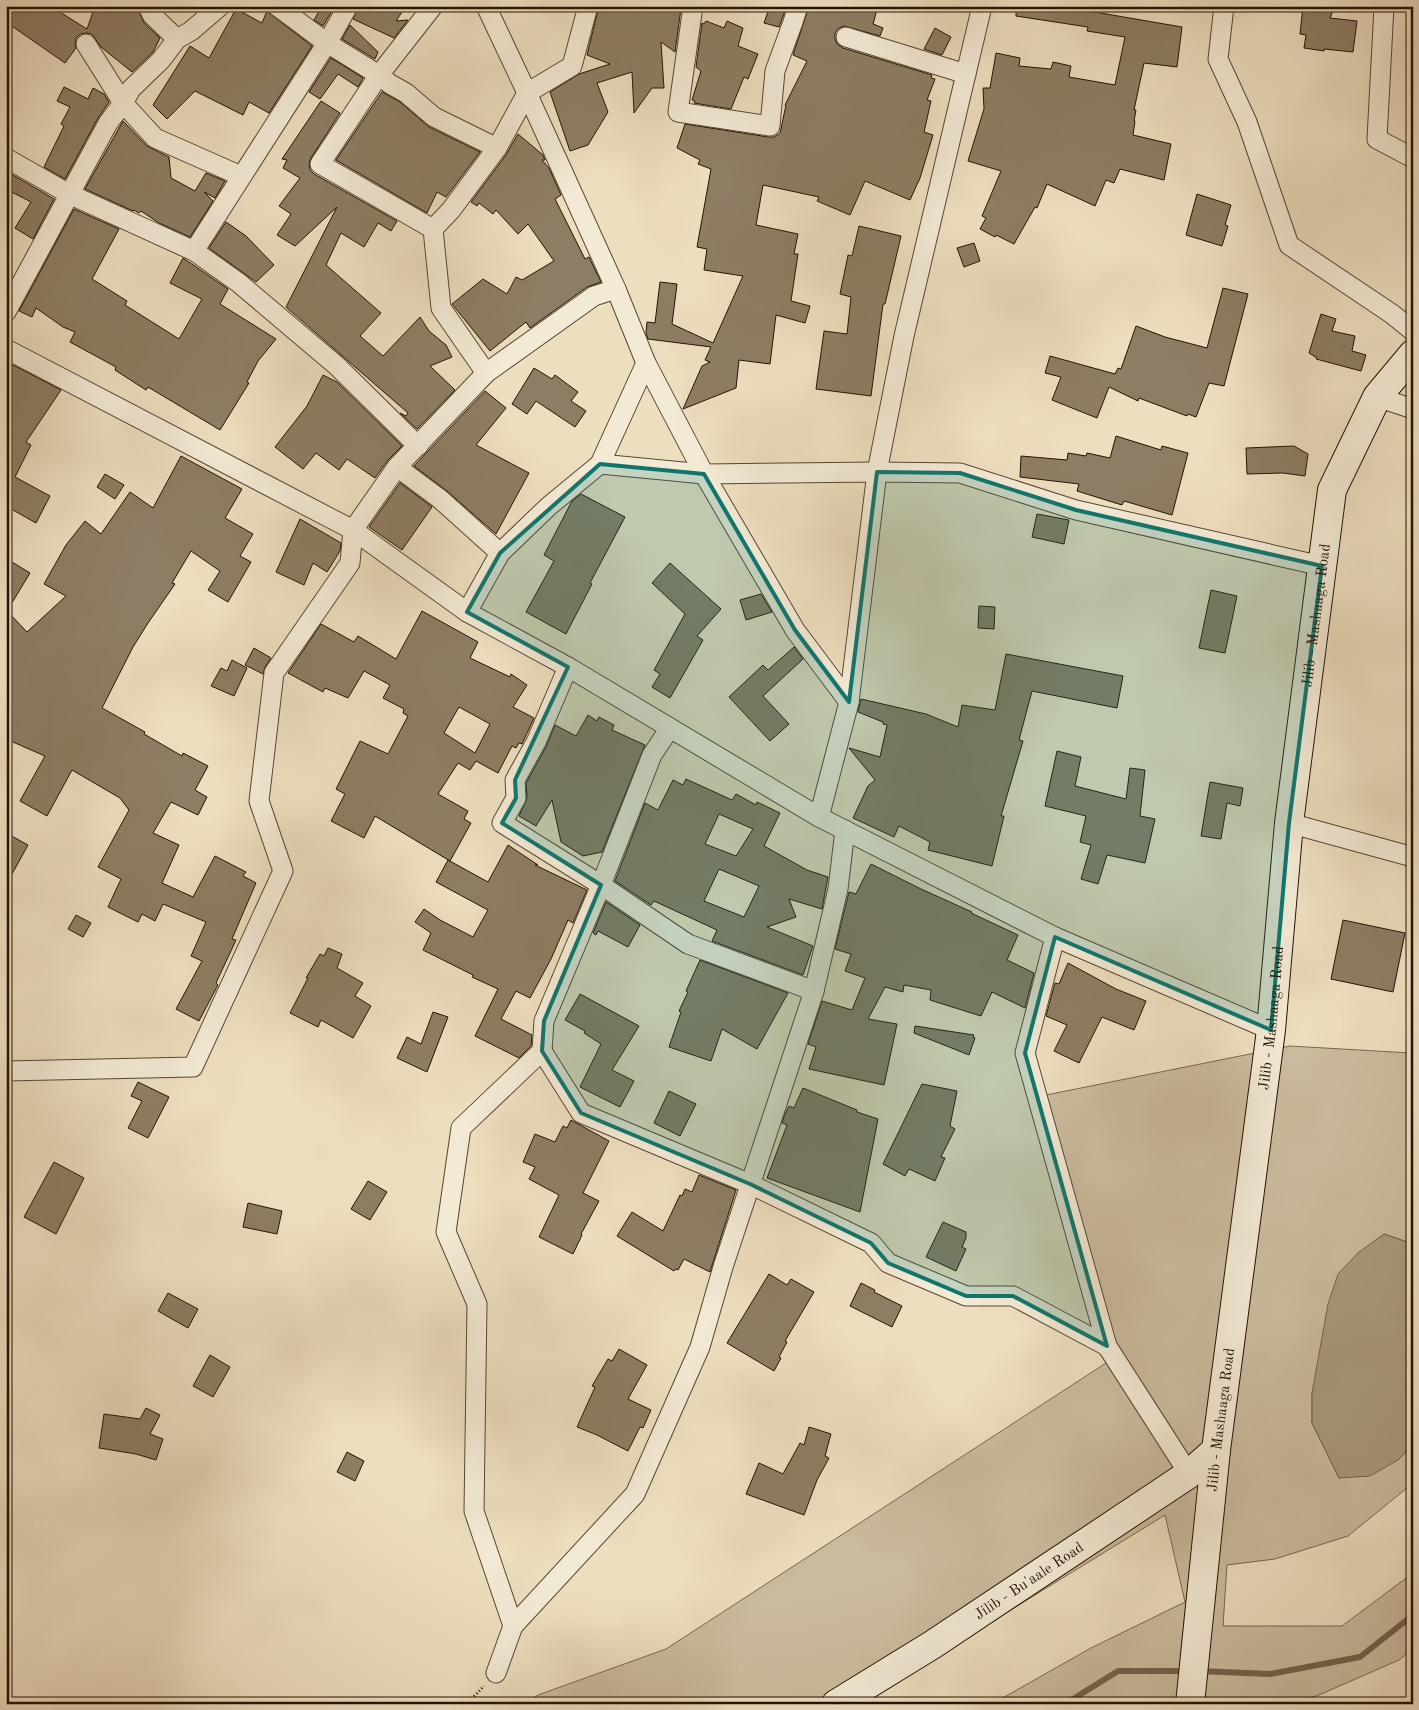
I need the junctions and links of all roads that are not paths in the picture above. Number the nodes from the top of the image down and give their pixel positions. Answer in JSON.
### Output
{"nodes":[{"id":1,"x":148,"y":6,"type":"edge"},
{"id":2,"x":220,"y":6,"type":"edge"},
{"id":3,"x":277,"y":6,"type":"edge"},
{"id":4,"x":348,"y":6,"type":"edge"},
{"id":5,"x":433,"y":6,"type":"edge"},
{"id":6,"x":486,"y":6,"type":"edge"},
{"id":7,"x":588,"y":6,"type":"edge"},
{"id":8,"x":693,"y":6,"type":"edge"},
{"id":9,"x":798,"y":6,"type":"edge"},
{"id":10,"x":982,"y":6,"type":"edge"},
{"id":11,"x":1224,"y":6,"type":"edge"},
{"id":12,"x":1384,"y":6,"type":"edge"},
{"id":13,"x":846,"y":37,"type":"dead end"},
{"id":14,"x":177,"y":39,"type":"junction"},
{"id":15,"x":327,"y":43,"type":"junction"},
{"id":16,"x":86,"y":44,"type":"dead end"},
{"id":17,"x":966,"y":74,"type":"junction"},
{"id":18,"x":379,"y":75,"type":"junction"},
{"id":19,"x":527,"y":93,"type":"junction"},
{"id":20,"x":124,"y":103,"type":"junction"},
{"id":21,"x":497,"y":148,"type":"junction"},
{"id":22,"x":6,"y":158,"type":"edge"},
{"id":23,"x":1413,"y":158,"type":"edge"},
{"id":24,"x":241,"y":176,"type":"junction"},
{"id":25,"x":69,"y":194,"type":"junction"},
{"id":26,"x":433,"y":229,"type":"junction"},
{"id":27,"x":194,"y":251,"type":"junction"},
{"id":28,"x":616,"y":289,"type":"junction"},
{"id":29,"x":6,"y":312,"type":"edge"},
{"id":30,"x":1413,"y":331,"type":"edge"},
{"id":31,"x":6,"y":349,"type":"edge"},
{"id":32,"x":1413,"y":354,"type":"edge"},
{"id":33,"x":646,"y":363,"type":"junction"},
{"id":34,"x":486,"y":373,"type":"junction"},
{"id":35,"x":1377,"y":397,"type":"junction"},
{"id":36,"x":1413,"y":408,"type":"edge"},
{"id":37,"x":418,"y":446,"type":"junction"},
{"id":38,"x":600,"y":464,"type":"junction"},
{"id":39,"x":397,"y":467,"type":"junction"},
{"id":40,"x":877,"y":472,"type":"junction"},
{"id":41,"x":704,"y":474,"type":"junction"},
{"id":42,"x":353,"y":530,"type":"junction"},
{"id":43,"x":500,"y":553,"type":"junction"},
{"id":44,"x":1322,"y":566,"type":"junction"},
{"id":45,"x":466,"y":612,"type":"junction"},
{"id":46,"x":568,"y":667,"type":"junction"},
{"id":47,"x":850,"y":702,"type":"junction"},
{"id":48,"x":670,"y":728,"type":"junction"},
{"id":49,"x":819,"y":817,"type":"junction"},
{"id":50,"x":1289,"y":823,"type":"junction"},
{"id":51,"x":845,"y":830,"type":"junction"},
{"id":52,"x":1413,"y":857,"type":"edge"},
{"id":53,"x":601,"y":886,"type":"junction"},
{"id":54,"x":1055,"y":938,"type":"junction"},
{"id":55,"x":814,"y":991,"type":"junction"},
{"id":56,"x":1271,"y":1030,"type":"junction"},
{"id":57,"x":542,"y":1051,"type":"junction"},
{"id":58,"x":6,"y":1071,"type":"edge"},
{"id":59,"x":750,"y":1184,"type":"junction"},
{"id":60,"x":1107,"y":1346,"type":"junction"},
{"id":61,"x":1216,"y":1450,"type":"junction"},
{"id":62,"x":1189,"y":1474,"type":"junction"},
{"id":63,"x":512,"y":1626,"type":"junction"},
{"id":64,"x":496,"y":1673,"type":"dead end"},
{"id":65,"x":1191,"y":1701,"type":"edge"},
{"id":66,"x":836,"y":1704,"type":"edge"}],
"edges":[{"from":1,"to":14,"type":"street"},
{"from":2,"to":14,"type":"street"},
{"from":3,"to":15,"type":"street"},
{"from":4,"to":15,"type":"street"},
{"from":5,"to":18,"type":"street"},
{"from":6,"to":19,"type":"street"},
{"from":7,"to":19,"type":"street"},
{"from":8,"to":9,"type":"street"},
{"from":10,"to":17,"type":"street"},
{"from":11,"to":30,"type":"street"},
{"from":12,"to":23,"type":"street"},
{"from":13,"to":17,"type":"street"},
{"from":14,"to":20,"type":"street"},
{"from":15,"to":18,"type":"street"},
{"from":15,"to":24,"type":"street"},
{"from":16,"to":20,"type":"street"},
{"from":17,"to":40,"type":"street"},
{"from":18,"to":21,"type":"street"},
{"from":18,"to":26,"type":"street"},
{"from":19,"to":21,"type":"street"},
{"from":19,"to":28,"type":"street"},
{"from":20,"to":24,"type":"street"},
{"from":20,"to":25,"type":"street"},
{"from":21,"to":26,"type":"street"},
{"from":22,"to":25,"type":"street"},
{"from":24,"to":27,"type":"street"},
{"from":25,"to":27,"type":"street"},
{"from":25,"to":29,"type":"street"},
{"from":26,"to":34,"type":"street"},
{"from":27,"to":37,"type":"street"},
{"from":28,"to":33,"type":"street"},
{"from":28,"to":34,"type":"street"},
{"from":31,"to":42,"type":"street"},
{"from":32,"to":35,"type":"main road","name":"Jilib - Mashaaga Road"},
{"from":33,"to":38,"type":"street"},
{"from":33,"to":41,"type":"street"},
{"from":34,"to":37,"type":"street"},
{"from":35,"to":36,"type":"street"},
{"from":35,"to":44,"type":"main road","name":"Jilib - Mashaaga Road"},
{"from":37,"to":39,"type":"street"},
{"from":38,"to":41,"type":"street"},
{"from":38,"to":43,"type":"street"},
{"from":39,"to":42,"type":"street"},
{"from":39,"to":43,"type":"street"},
{"from":40,"to":41,"type":"street"},
{"from":40,"to":44,"type":"street"},
{"from":40,"to":47,"type":"street"},
{"from":41,"to":47,"type":"street"},
{"from":42,"to":45,"type":"street"},
{"from":42,"to":58,"type":"street"},
{"from":43,"to":45,"type":"street"},
{"from":44,"to":50,"type":"main road","name":"Jilib - Mashaaga Road"},
{"from":45,"to":46,"type":"street"},
{"from":46,"to":48,"type":"street"},
{"from":46,"to":53,"type":"street"},
{"from":47,"to":49,"type":"street"},
{"from":48,"to":49,"type":"street"},
{"from":48,"to":53,"type":"street"},
{"from":49,"to":51,"type":"street"},
{"from":50,"to":52,"type":"street"},
{"from":50,"to":56,"type":"main road","name":"Jilib - Mashaaga Road"},
{"from":51,"to":54,"type":"street"},
{"from":51,"to":55,"type":"street"},
{"from":53,"to":55,"type":"street"},
{"from":53,"to":57,"type":"street"},
{"from":54,"to":56,"type":"street"},
{"from":54,"to":60,"type":"street"},
{"from":55,"to":59,"type":"street"},
{"from":56,"to":61,"type":"main road","name":"Jilib - Mashaaga Road"},
{"from":57,"to":59,"type":"street"},
{"from":57,"to":63,"type":"street"},
{"from":59,"to":60,"type":"street"},
{"from":59,"to":63,"type":"street"},
{"from":60,"to":62,"type":"street"},
{"from":61,"to":62,"type":"main road","name":"Jilib - Bu'aale Road"},
{"from":61,"to":65,"type":"main road","name":"Jilib - Mashaaga Road"},
{"from":62,"to":66,"type":"main road","name":"Jilib - Bu'aale Road"},
{"from":63,"to":64,"type":"street"}]}
